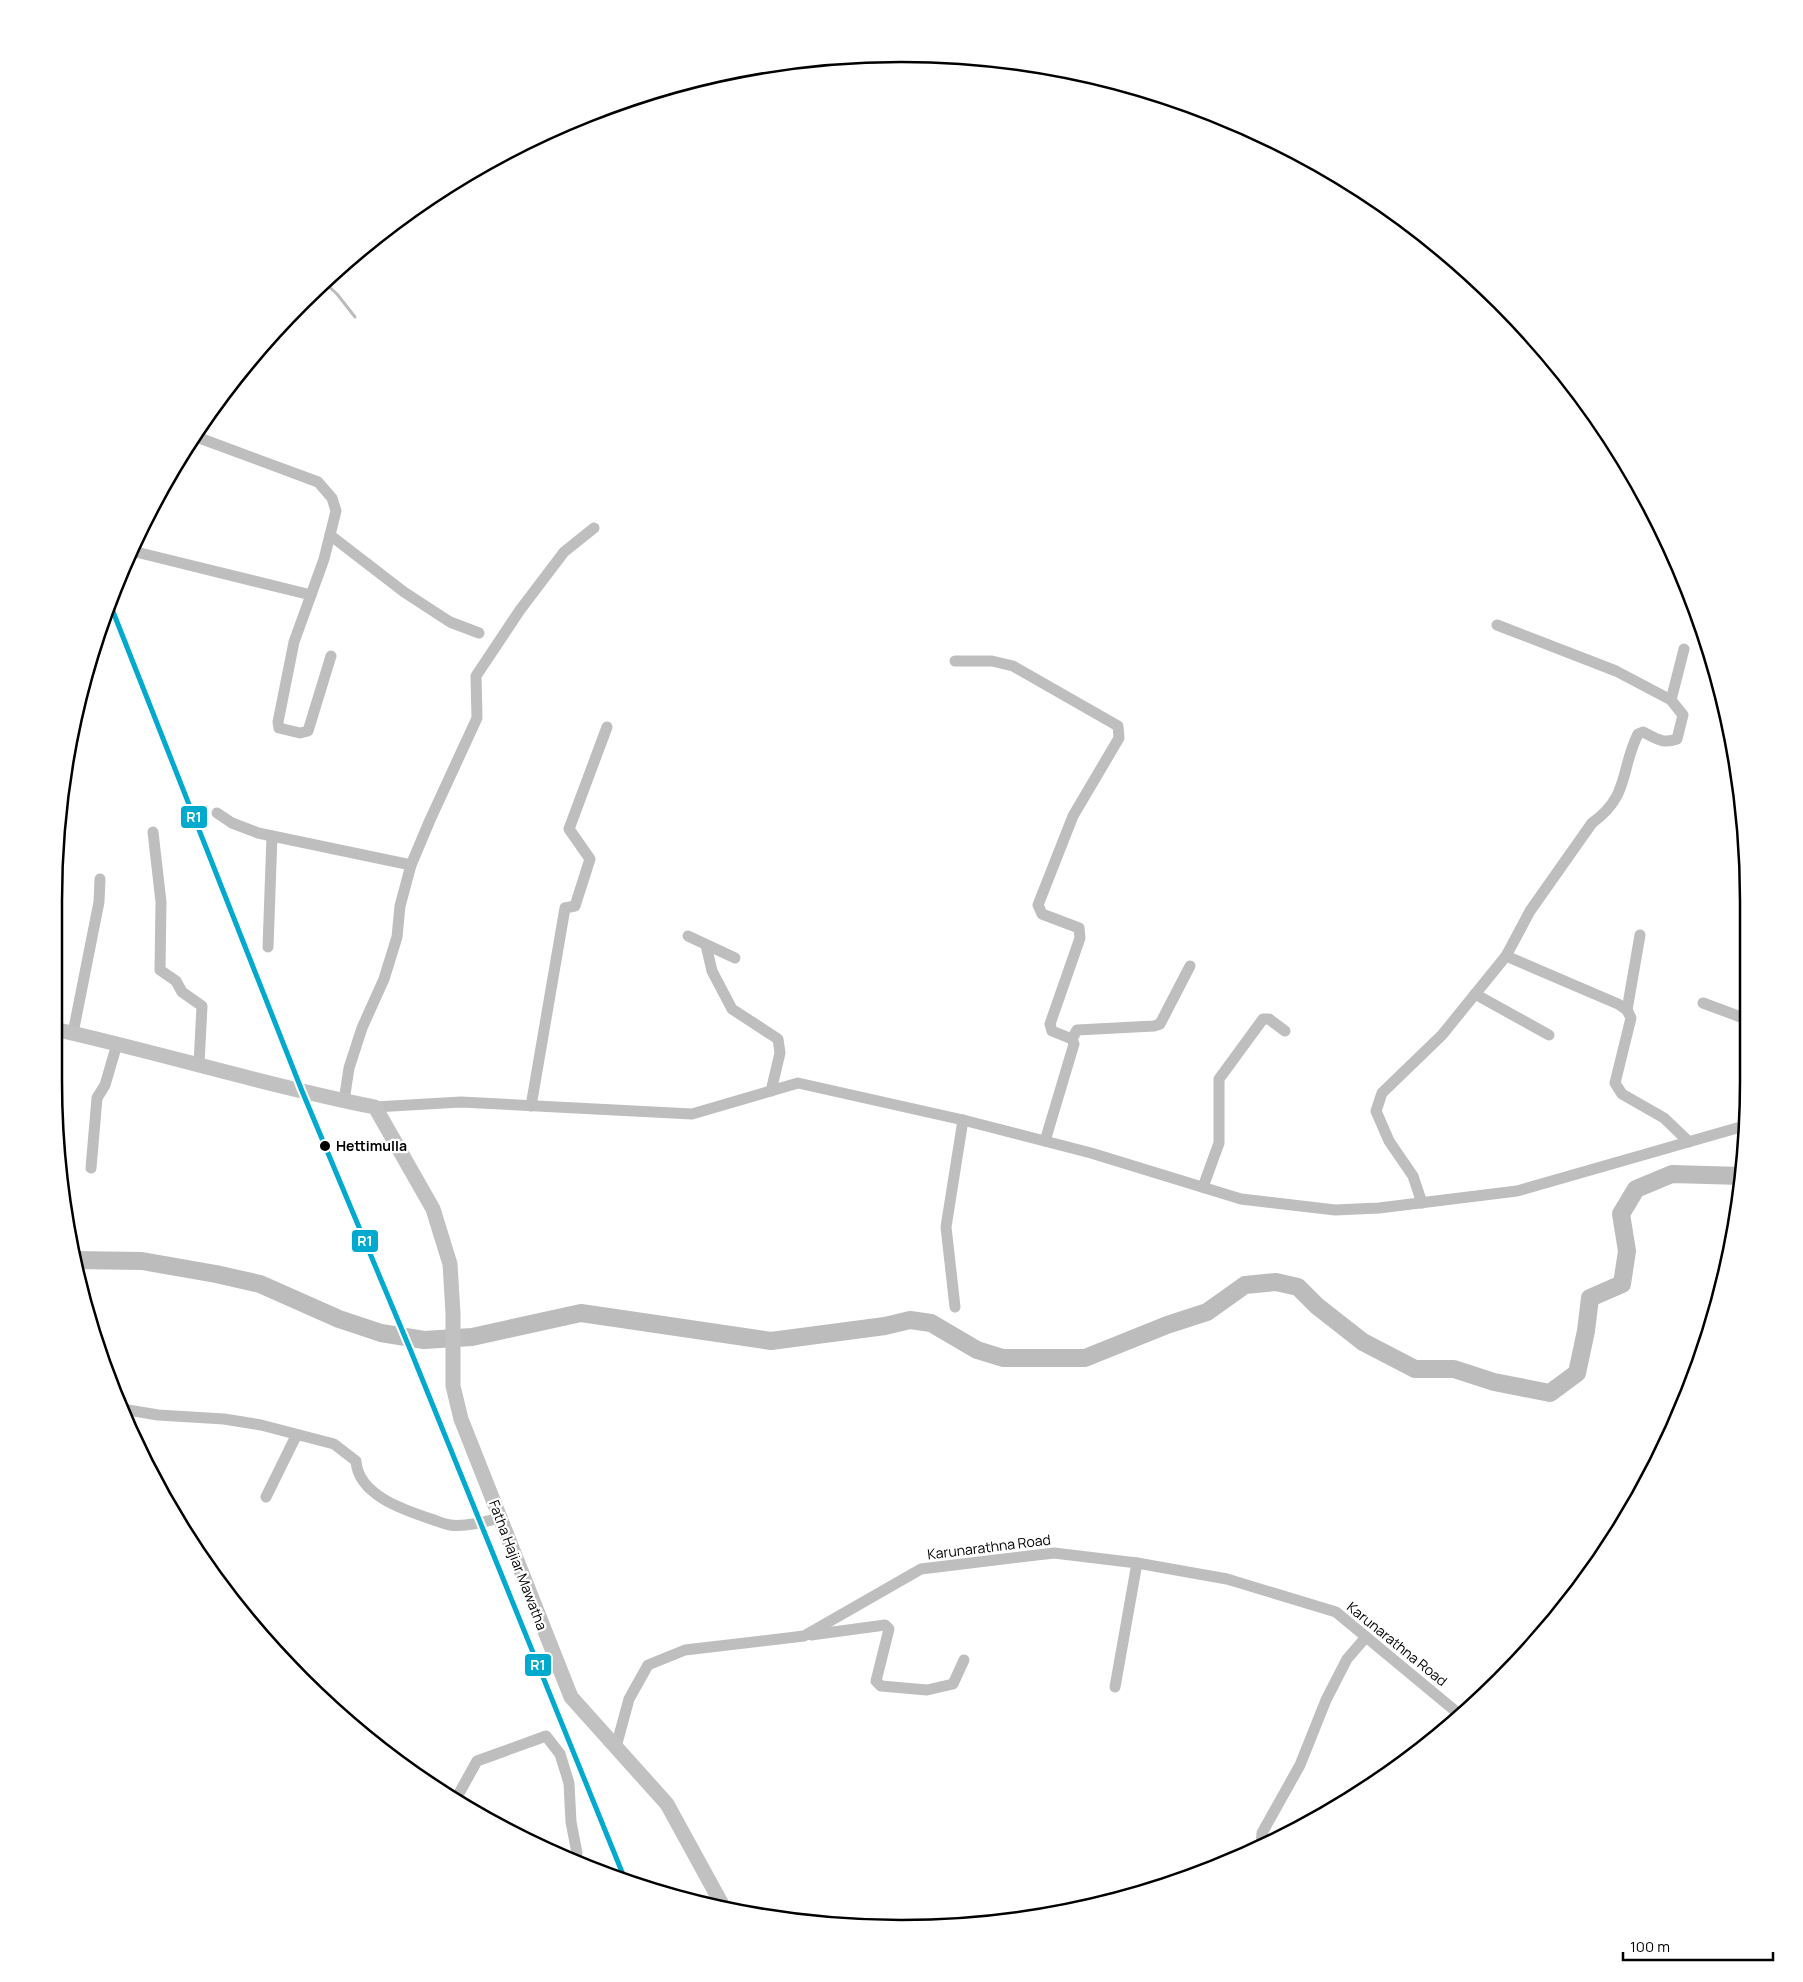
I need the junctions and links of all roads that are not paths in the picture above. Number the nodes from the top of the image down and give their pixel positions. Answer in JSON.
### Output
{"nodes":[{"id":1,"x":202,"y":439,"type":"edge"},
{"id":2,"x":594,"y":528,"type":"dead end"},
{"id":3,"x":330,"y":535,"type":"junction"},
{"id":4,"x":139,"y":553,"type":"edge"},
{"id":5,"x":311,"y":596,"type":"junction"},
{"id":6,"x":1498,"y":624,"type":"dead end"},
{"id":7,"x":479,"y":632,"type":"dead end"},
{"id":8,"x":1684,"y":649,"type":"dead end"},
{"id":9,"x":331,"y":656,"type":"dead end"},
{"id":10,"x":956,"y":661,"type":"dead end"},
{"id":11,"x":1671,"y":700,"type":"junction"},
{"id":12,"x":607,"y":727,"type":"dead end"},
{"id":13,"x":217,"y":813,"type":"dead end"},
{"id":14,"x":153,"y":832,"type":"dead end"},
{"id":15,"x":272,"y":836,"type":"junction"},
{"id":16,"x":411,"y":865,"type":"junction"},
{"id":17,"x":100,"y":879,"type":"dead end"},
{"id":18,"x":1640,"y":935,"type":"dead end"},
{"id":19,"x":688,"y":936,"type":"dead end"},
{"id":20,"x":706,"y":944,"type":"junction"},
{"id":21,"x":268,"y":947,"type":"dead end"},
{"id":22,"x":1506,"y":956,"type":"junction"},
{"id":23,"x":735,"y":958,"type":"dead end"},
{"id":24,"x":1190,"y":966,"type":"dead end"},
{"id":25,"x":1475,"y":994,"type":"junction"},
{"id":26,"x":1703,"y":1003,"type":"dead end"},
{"id":27,"x":1627,"y":1010,"type":"junction"},
{"id":28,"x":1740,"y":1017,"type":"edge"},
{"id":29,"x":62,"y":1031,"type":"edge"},
{"id":30,"x":1285,"y":1031,"type":"dead end"},
{"id":31,"x":73,"y":1033,"type":"junction"},
{"id":32,"x":1549,"y":1035,"type":"dead end"},
{"id":33,"x":1072,"y":1039,"type":"junction"},
{"id":34,"x":117,"y":1044,"type":"junction"},
{"id":35,"x":200,"y":1064,"type":"junction"},
{"id":36,"x":771,"y":1091,"type":"junction"},
{"id":37,"x":344,"y":1101,"type":"junction"},
{"id":38,"x":530,"y":1106,"type":"junction"},
{"id":39,"x":375,"y":1107,"type":"junction"},
{"id":40,"x":963,"y":1120,"type":"junction"},
{"id":41,"x":1739,"y":1127,"type":"edge"},
{"id":42,"x":1045,"y":1141,"type":"junction"},
{"id":43,"x":1689,"y":1142,"type":"junction"},
{"id":44,"x":92,"y":1168,"type":"dead end"},
{"id":45,"x":1203,"y":1187,"type":"junction"},
{"id":46,"x":1422,"y":1203,"type":"junction"},
{"id":47,"x":955,"y":1307,"type":"dead end"},
{"id":48,"x":130,"y":1410,"type":"edge"},
{"id":49,"x":296,"y":1436,"type":"junction"},
{"id":50,"x":266,"y":1497,"type":"dead end"},
{"id":51,"x":499,"y":1518,"type":"junction"},
{"id":52,"x":1137,"y":1563,"type":"junction"},
{"id":53,"x":804,"y":1636,"type":"junction"},
{"id":54,"x":1366,"y":1637,"type":"junction"},
{"id":55,"x":964,"y":1660,"type":"dead end"},
{"id":56,"x":1115,"y":1687,"type":"dead end"},
{"id":57,"x":1455,"y":1711,"type":"edge"},
{"id":58,"x":616,"y":1747,"type":"junction"},
{"id":59,"x":459,"y":1793,"type":"edge"},
{"id":60,"x":1262,"y":1838,"type":"edge"},
{"id":61,"x":577,"y":1855,"type":"edge"},
{"id":62,"x":719,"y":1899,"type":"edge"}],
"edges":[{"from":1,"to":3,"type":"street"},
{"from":2,"to":16,"type":"street"},
{"from":3,"to":5,"type":"street"},
{"from":3,"to":7,"type":"street"},
{"from":4,"to":5,"type":"street"},
{"from":5,"to":9,"type":"street"},
{"from":6,"to":11,"type":"street"},
{"from":8,"to":11,"type":"street"},
{"from":10,"to":33,"type":"street"},
{"from":11,"to":22,"type":"street"},
{"from":12,"to":38,"type":"street"},
{"from":13,"to":15,"type":"street"},
{"from":14,"to":35,"type":"street"},
{"from":15,"to":16,"type":"street"},
{"from":15,"to":21,"type":"street"},
{"from":16,"to":37,"type":"street"},
{"from":17,"to":31,"type":"street"},
{"from":18,"to":27,"type":"street"},
{"from":19,"to":20,"type":"street"},
{"from":20,"to":23,"type":"street"},
{"from":20,"to":36,"type":"street"},
{"from":22,"to":25,"type":"street"},
{"from":22,"to":27,"type":"street"},
{"from":24,"to":33,"type":"street"},
{"from":25,"to":32,"type":"street"},
{"from":25,"to":46,"type":"street"},
{"from":26,"to":28,"type":"street"},
{"from":27,"to":43,"type":"street"},
{"from":29,"to":31,"type":"street"},
{"from":30,"to":45,"type":"street"},
{"from":31,"to":34,"type":"street"},
{"from":33,"to":42,"type":"street"},
{"from":34,"to":35,"type":"street"},
{"from":34,"to":44,"type":"street"},
{"from":35,"to":37,"type":"street"},
{"from":36,"to":38,"type":"street"},
{"from":36,"to":40,"type":"street"},
{"from":37,"to":39,"type":"street"},
{"from":38,"to":39,"type":"street"},
{"from":39,"to":51,"type":"street","name":"Fatha Hajiar Mawatha"},
{"from":40,"to":42,"type":"street"},
{"from":40,"to":47,"type":"street"},
{"from":41,"to":43,"type":"street"},
{"from":42,"to":45,"type":"street"},
{"from":43,"to":46,"type":"street"},
{"from":45,"to":46,"type":"street"},
{"from":48,"to":49,"type":"street"},
{"from":49,"to":50,"type":"street"},
{"from":49,"to":51,"type":"street"},
{"from":51,"to":58,"type":"street","name":"Fatha Hajiar Mawatha"},
{"from":52,"to":53,"type":"street","name":"Karunarathna Road"},
{"from":52,"to":54,"type":"street","name":"Karunarathna Road"},
{"from":52,"to":56,"type":"street"},
{"from":53,"to":55,"type":"street"},
{"from":53,"to":58,"type":"street","name":"Karunarathna Road"},
{"from":54,"to":57,"type":"street","name":"Karunarathna Road"},
{"from":54,"to":60,"type":"street"},
{"from":58,"to":62,"type":"street","name":"Fatha Hajiar Mawatha"},
{"from":59,"to":61,"type":"street"}]}
